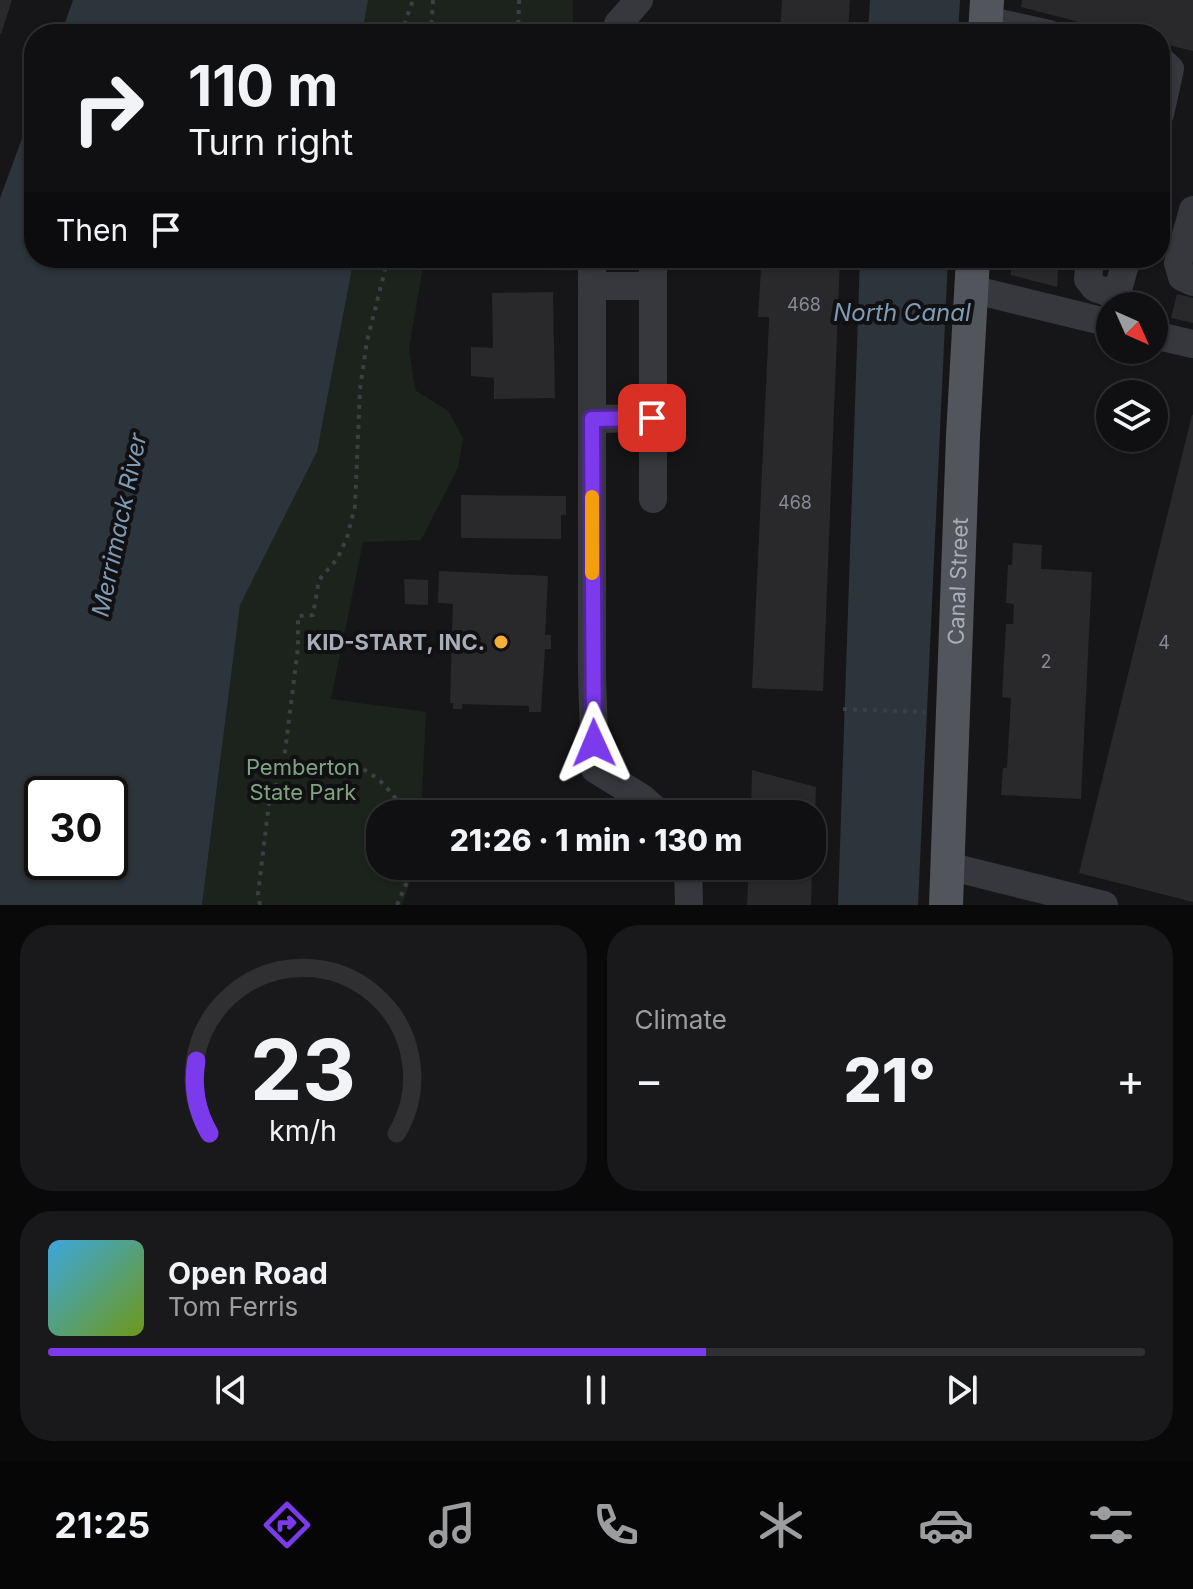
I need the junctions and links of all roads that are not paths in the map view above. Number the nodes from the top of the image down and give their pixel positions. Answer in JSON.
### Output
{"nodes":[{"id":1,"x":639,"y":0,"type":"edge"},
{"id":2,"x":986,"y":18,"type":"edge"},
{"id":3,"x":618,"y":24,"type":"edge"},
{"id":4,"x":1010,"y":24,"type":"edge"},
{"id":5,"x":1193,"y":210,"type":"edge"},
{"id":6,"x":1089,"y":268,"type":"edge"},
{"id":7,"x":1124,"y":268,"type":"edge"},
{"id":8,"x":592,"y":272,"type":"edge"},
{"id":9,"x":653,"y":272,"type":"edge"},
{"id":10,"x":972,"y":273,"type":"edge"},
{"id":11,"x":1193,"y":282,"type":"edge"},
{"id":12,"x":1100,"y":290,"type":"joint"},
{"id":13,"x":1096,"y":319,"type":"edge"},
{"id":14,"x":1168,"y":338,"type":"edge"},
{"id":15,"x":1193,"y":344,"type":"edge"},
{"id":16,"x":652,"y":418,"type":"junction"},
{"id":17,"x":592,"y":419,"type":"junction"},
{"id":18,"x":653,"y":499,"type":"dead end"},
{"id":19,"x":644,"y":800,"type":"edge"},
{"id":20,"x":948,"y":866,"type":"junction"},
{"id":21,"x":688,"y":880,"type":"edge"},
{"id":22,"x":689,"y":905,"type":"edge"},
{"id":23,"x":946,"y":905,"type":"edge"},
{"id":24,"x":1104,"y":905,"type":"edge"}],
"edges":[{"from":1,"to":3,"type":"street"},
{"from":2,"to":4,"type":"street"},
{"from":5,"to":11,"type":"street"},
{"from":6,"to":12,"type":"street"},
{"from":7,"to":12,"type":"street"},
{"from":8,"to":9,"type":"street"},
{"from":8,"to":17,"type":"street"},
{"from":9,"to":16,"type":"street"},
{"from":10,"to":13,"type":"street"},
{"from":10,"to":20,"type":"main road","name":"Canal Street"},
{"from":14,"to":15,"type":"street"},
{"from":16,"to":17,"type":"street"},
{"from":16,"to":18,"type":"street"},
{"from":17,"to":19,"type":"street"},
{"from":20,"to":23,"type":"main road","name":"Canal Street"},
{"from":20,"to":24,"type":"street"},
{"from":21,"to":22,"type":"street"}]}
